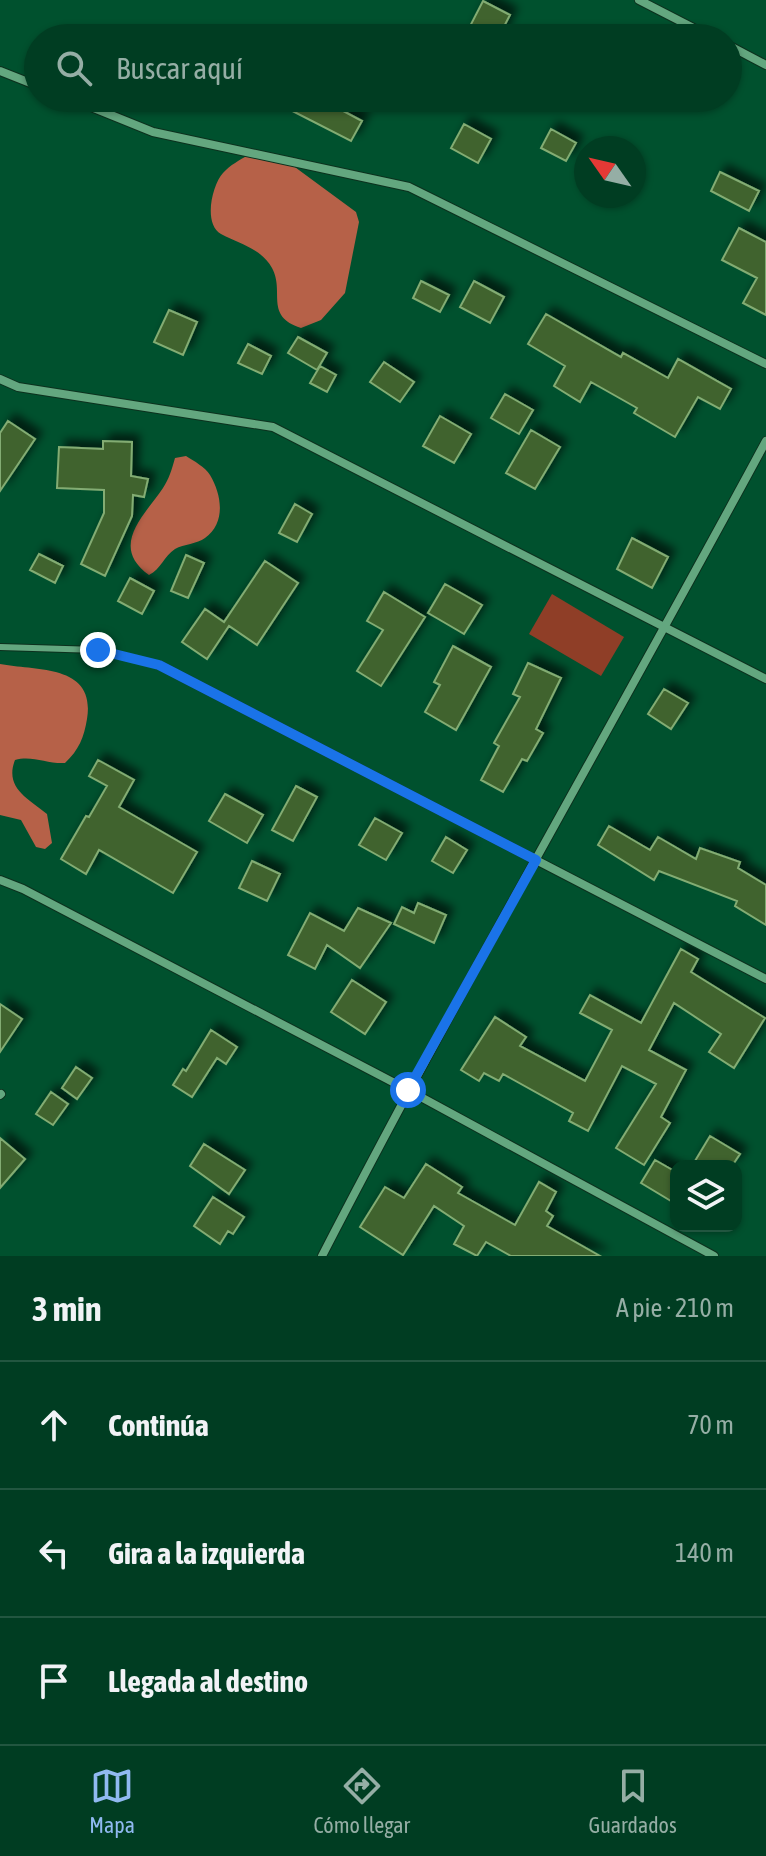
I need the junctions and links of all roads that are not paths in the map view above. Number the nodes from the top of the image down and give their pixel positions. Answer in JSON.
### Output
{"nodes":[{"id":1,"x":639,"y":0,"type":"edge"},
{"id":2,"x":686,"y":24,"type":"edge"},
{"id":3,"x":742,"y":52,"type":"edge"},
{"id":4,"x":766,"y":65,"type":"edge"},
{"id":5,"x":0,"y":71,"type":"edge"},
{"id":6,"x":24,"y":80,"type":"edge"},
{"id":7,"x":104,"y":112,"type":"edge"},
{"id":8,"x":766,"y":364,"type":"edge"},
{"id":9,"x":0,"y":379,"type":"edge"},
{"id":10,"x":766,"y":441,"type":"edge"},
{"id":11,"x":666,"y":626,"type":"junction"},
{"id":12,"x":0,"y":647,"type":"edge"},
{"id":13,"x":159,"y":665,"type":"joint"},
{"id":14,"x":766,"y":679,"type":"edge"},
{"id":15,"x":536,"y":860,"type":"junction"},
{"id":16,"x":0,"y":880,"type":"edge"},
{"id":17,"x":766,"y":979,"type":"edge"},
{"id":18,"x":408,"y":1090,"type":"junction"},
{"id":19,"x":322,"y":1256,"type":"edge"},
{"id":20,"x":714,"y":1256,"type":"edge"}],
"edges":[{"from":1,"to":2,"type":"street"},
{"from":3,"to":4,"type":"street"},
{"from":5,"to":6,"type":"street"},
{"from":7,"to":8,"type":"street"},
{"from":9,"to":11,"type":"street"},
{"from":10,"to":11,"type":"street"},
{"from":11,"to":14,"type":"street"},
{"from":11,"to":15,"type":"street"},
{"from":12,"to":13,"type":"lane"},
{"from":13,"to":15,"type":"street"},
{"from":15,"to":17,"type":"street"},
{"from":15,"to":18,"type":"street"},
{"from":16,"to":18,"type":"street"},
{"from":18,"to":19,"type":"street"},
{"from":18,"to":20,"type":"street"}]}
